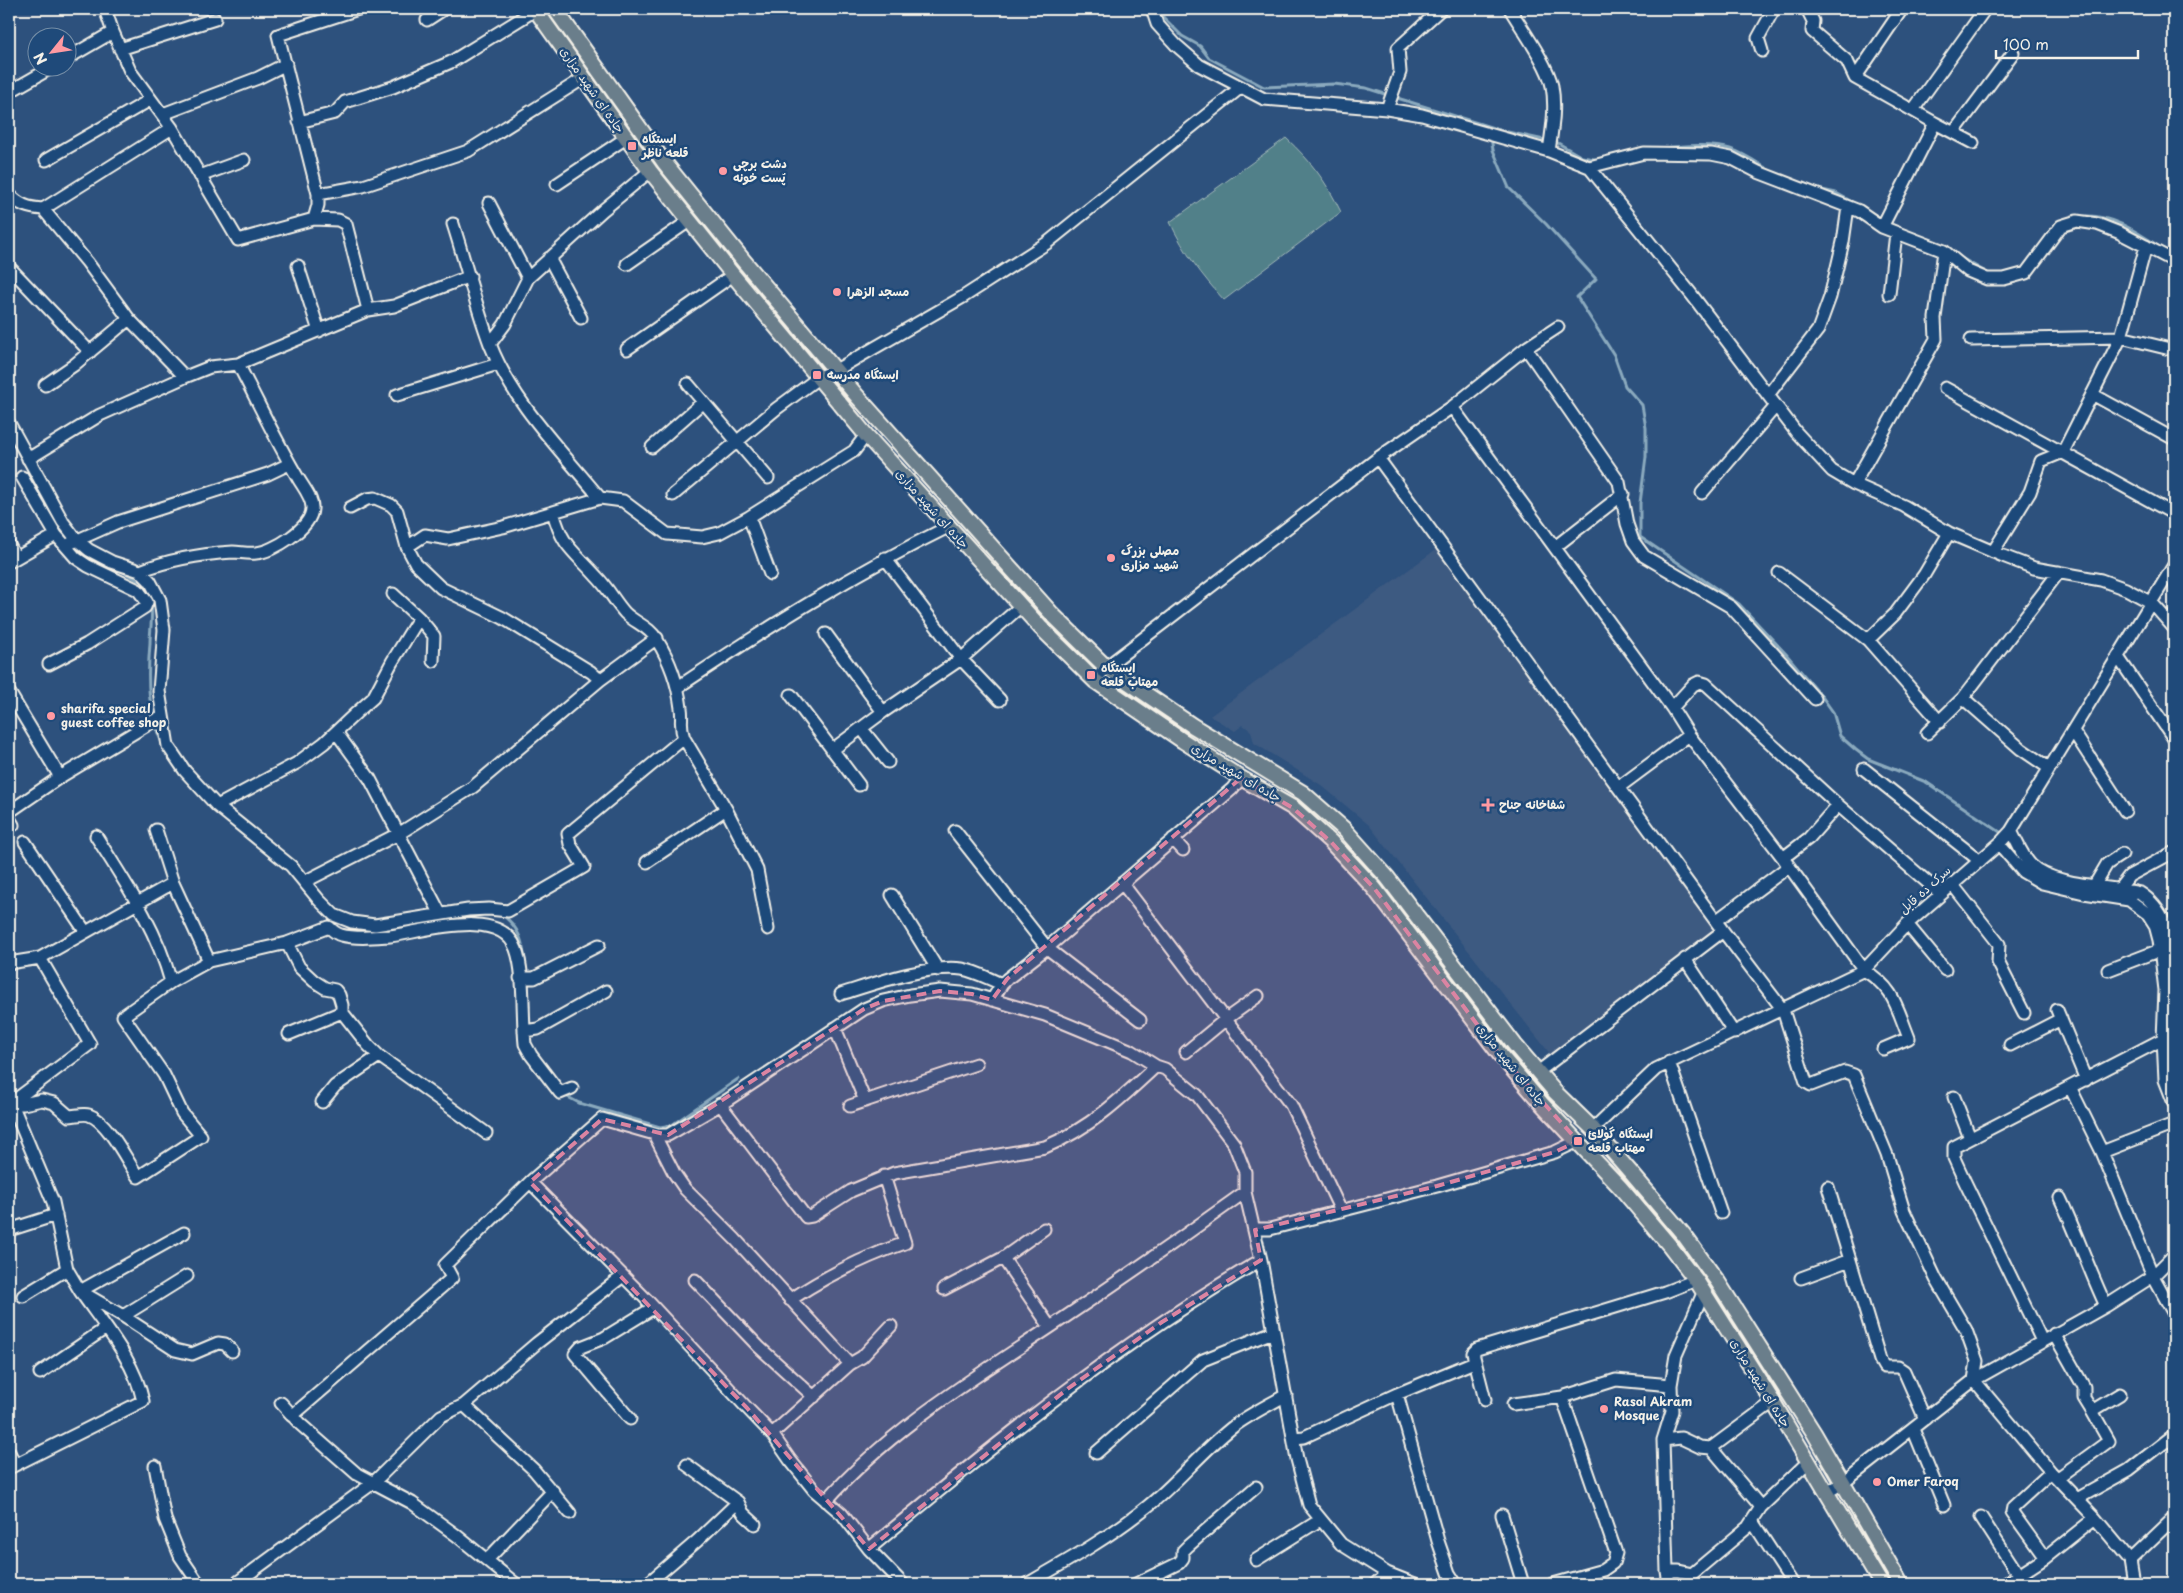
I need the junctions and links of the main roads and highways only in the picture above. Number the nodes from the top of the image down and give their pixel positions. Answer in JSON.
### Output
{"nodes":[{"id":1,"x":535,"y":9,"type":"edge"},
{"id":2,"x":555,"y":9,"type":"edge"},
{"id":3,"x":1458,"y":972,"type":"junction"},
{"id":4,"x":1446,"y":982,"type":"junction"},
{"id":5,"x":1880,"y":1584,"type":"edge"},
{"id":6,"x":1901,"y":1584,"type":"edge"}],
"edges":[{"from":1,"to":4,"type":"main road","name":"جاده ای شهید مزاری"},
{"from":2,"to":3,"type":"main road","name":"جاده ای شهید مزاری"},
{"from":3,"to":4,"type":"main road"},
{"from":3,"to":6,"type":"main road","name":"جاده ای شهید مزاری"},
{"from":4,"to":5,"type":"main road","name":"جاده ای شهید مزاری"}]}
